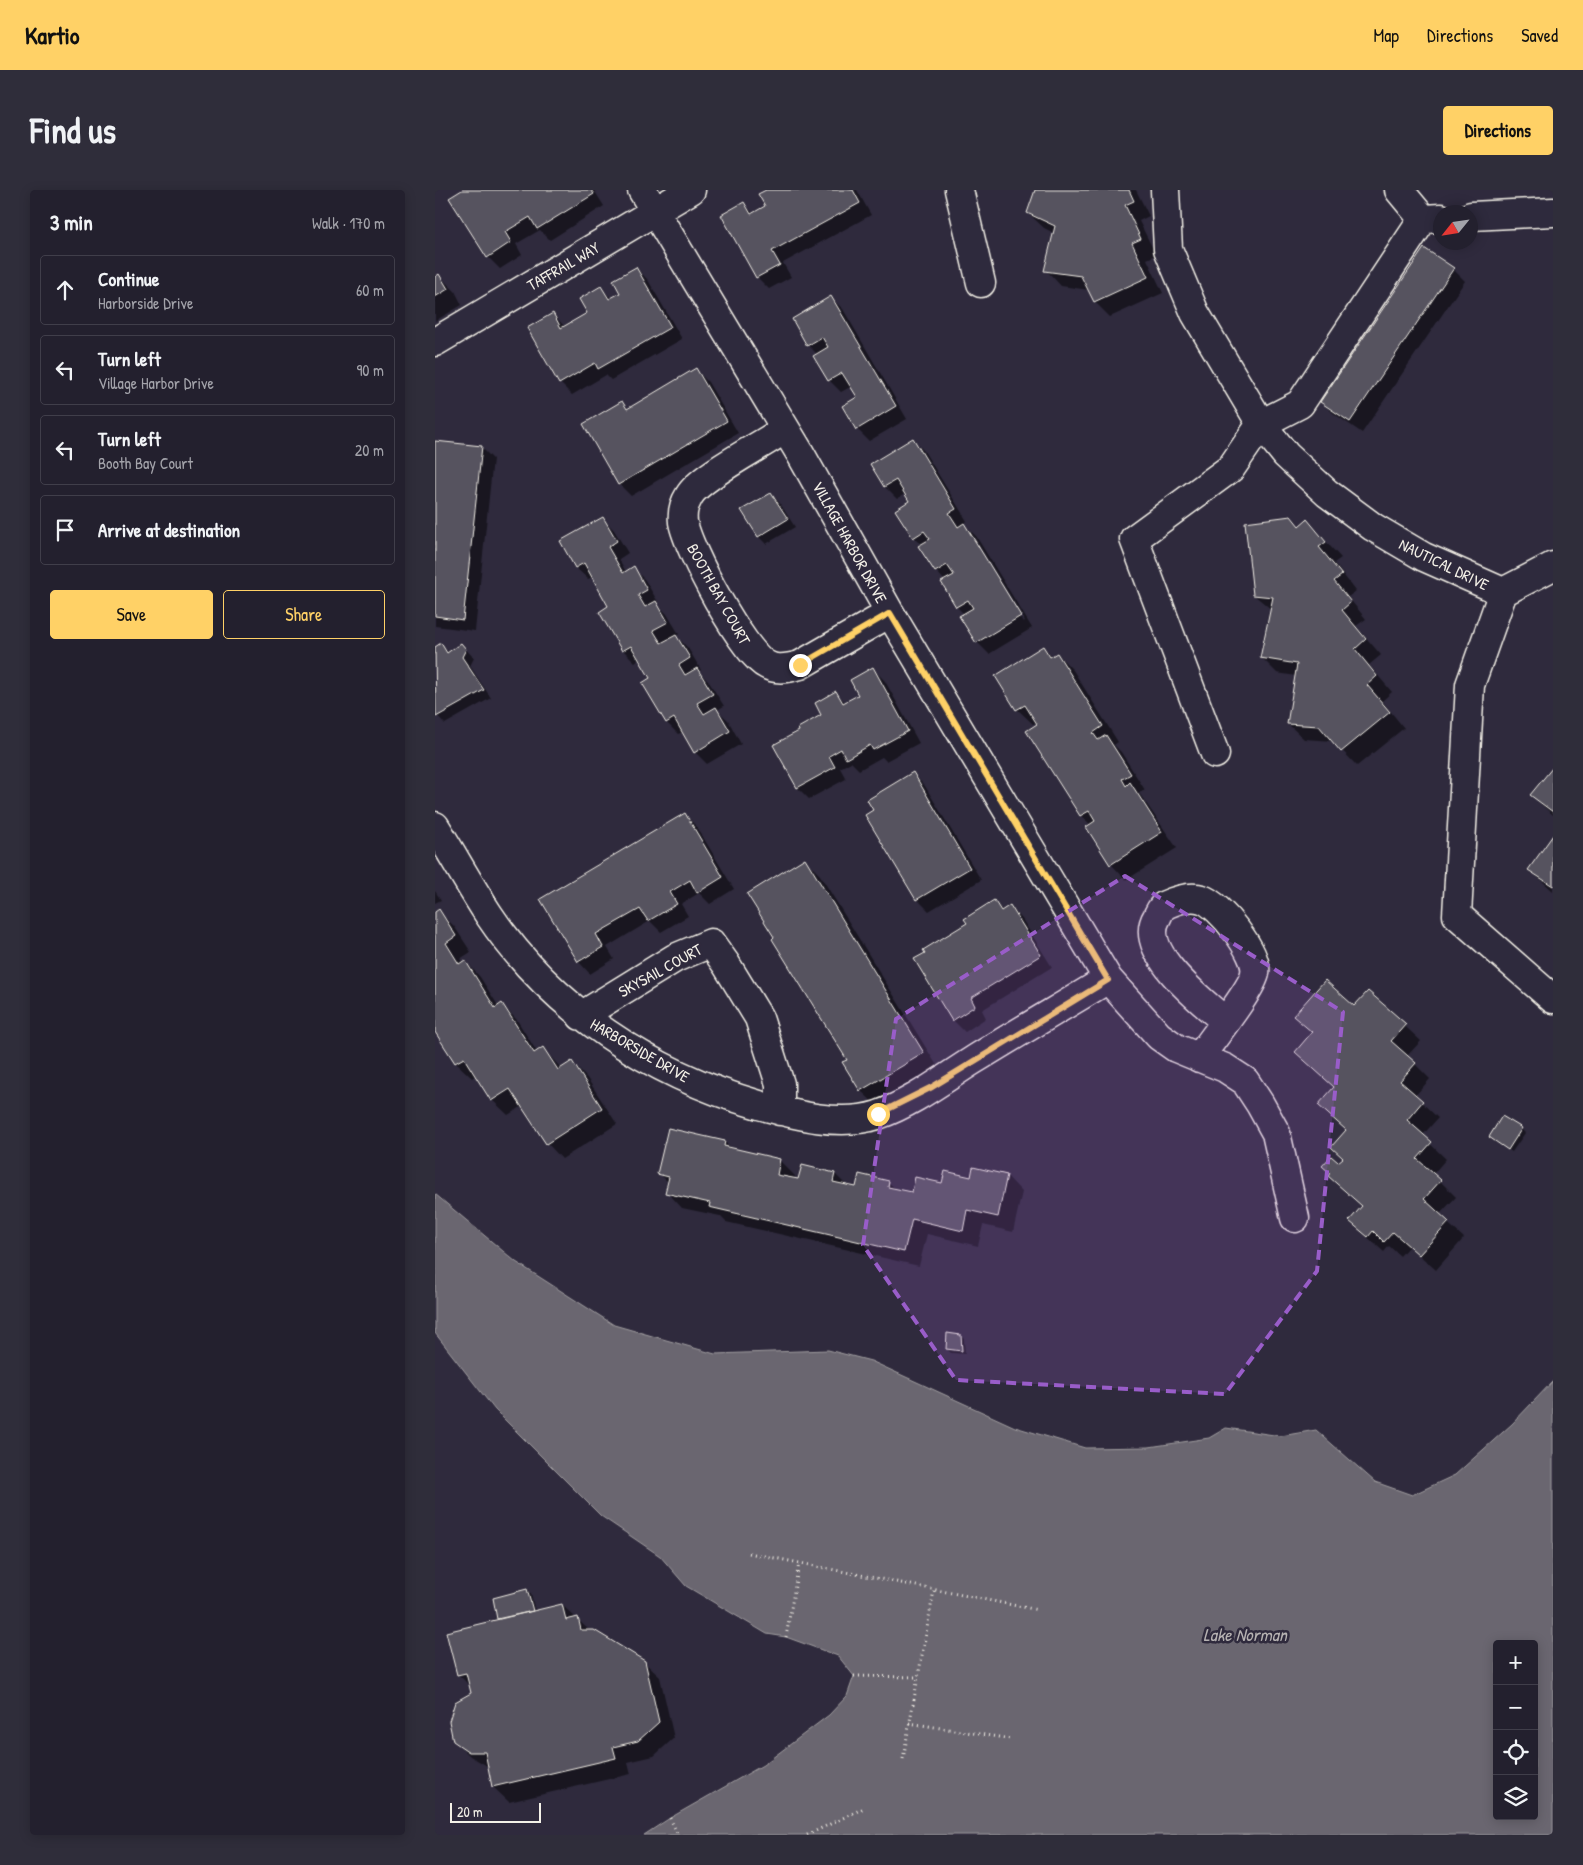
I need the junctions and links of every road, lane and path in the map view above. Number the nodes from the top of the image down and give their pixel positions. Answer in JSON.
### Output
{"nodes":[{"id":1,"x":691,"y":190,"type":"edge"},
{"id":2,"x":959,"y":190,"type":"edge"},
{"id":3,"x":1165,"y":190,"type":"edge"},
{"id":4,"x":1399,"y":190,"type":"edge"},
{"id":5,"x":648,"y":201,"type":"edge"},
{"id":6,"x":1553,"y":212,"type":"edge"},
{"id":7,"x":1478,"y":216,"type":"edge"},
{"id":8,"x":1432,"y":218,"type":"edge"},
{"id":9,"x":981,"y":283,"type":"dead end"},
{"id":10,"x":435,"y":342,"type":"edge"},
{"id":11,"x":1261,"y":424,"type":"junction"},
{"id":12,"x":785,"y":429,"type":"junction"},
{"id":13,"x":1553,"y":566,"type":"edge"},
{"id":14,"x":1503,"y":592,"type":"junction"},
{"id":15,"x":890,"y":613,"type":"junction"},
{"id":16,"x":1215,"y":754,"type":"dead end"},
{"id":17,"x":435,"y":826,"type":"edge"},
{"id":18,"x":1108,"y":980,"type":"junction"},
{"id":19,"x":1553,"y":999,"type":"edge"},
{"id":20,"x":581,"y":1016,"type":"junction"},
{"id":21,"x":1225,"y":1021,"type":"dead end"},
{"id":22,"x":1199,"y":1058,"type":"junction"},
{"id":23,"x":780,"y":1111,"type":"junction"},
{"id":24,"x":1295,"y":1218,"type":"dead end"},
{"id":25,"x":749,"y":1553,"type":"dead end"},
{"id":26,"x":799,"y":1563,"type":"junction"},
{"id":27,"x":934,"y":1590,"type":"junction"},
{"id":28,"x":1038,"y":1610,"type":"dead end"},
{"id":29,"x":786,"y":1637,"type":"dead end"},
{"id":30,"x":854,"y":1676,"type":"dead end"},
{"id":31,"x":918,"y":1677,"type":"junction"},
{"id":32,"x":909,"y":1723,"type":"junction"},
{"id":33,"x":1011,"y":1739,"type":"dead end"},
{"id":34,"x":903,"y":1759,"type":"dead end"},
{"id":35,"x":864,"y":1808,"type":"dead end"},
{"id":36,"x":669,"y":1818,"type":"dead end"},
{"id":37,"x":678,"y":1835,"type":"edge"},
{"id":38,"x":807,"y":1835,"type":"edge"}],
"edges":[{"from":1,"to":5,"type":"street","name":"TAFFRAIL WAY"},
{"from":2,"to":9,"type":"street"},
{"from":3,"to":11,"type":"street","name":"NAUTICAL DRIVE"},
{"from":4,"to":8,"type":"street"},
{"from":5,"to":10,"type":"street","name":"TAFFRAIL WAY"},
{"from":5,"to":12,"type":"street","name":"VILLAGE HARBOR DRIVE"},
{"from":6,"to":7,"type":"street"},
{"from":8,"to":11,"type":"street"},
{"from":11,"to":14,"type":"street","name":"NAUTICAL DRIVE"},
{"from":11,"to":16,"type":"street"},
{"from":12,"to":15,"type":"street","name":"VILLAGE HARBOR DRIVE"},
{"from":12,"to":15,"type":"street","name":"BOOTH BAY COURT"},
{"from":13,"to":14,"type":"street"},
{"from":14,"to":19,"type":"street","name":"NAUTICAL DRIVE"},
{"from":15,"to":18,"type":"street","name":"VILLAGE HARBOR DRIVE"},
{"from":17,"to":20,"type":"street","name":"HARBORSIDE DRIVE"},
{"from":18,"to":22,"type":"street","name":"VILLAGE HARBOR DRIVE"},
{"from":18,"to":23,"type":"street","name":"HARBORSIDE DRIVE"},
{"from":20,"to":23,"type":"street","name":"HARBORSIDE DRIVE"},
{"from":20,"to":23,"type":"street","name":"SKYSAIL COURT"},
{"from":21,"to":22,"type":"street"},
{"from":22,"to":24,"type":"street","name":"VILLAGE HARBOR DRIVE"},
{"from":25,"to":26,"type":"path"},
{"from":26,"to":27,"type":"path"},
{"from":26,"to":29,"type":"path"},
{"from":27,"to":28,"type":"path"},
{"from":27,"to":31,"type":"path"},
{"from":30,"to":31,"type":"path"},
{"from":31,"to":32,"type":"path"},
{"from":32,"to":33,"type":"path"},
{"from":32,"to":34,"type":"path"},
{"from":35,"to":38,"type":"path"},
{"from":36,"to":37,"type":"path"}]}
